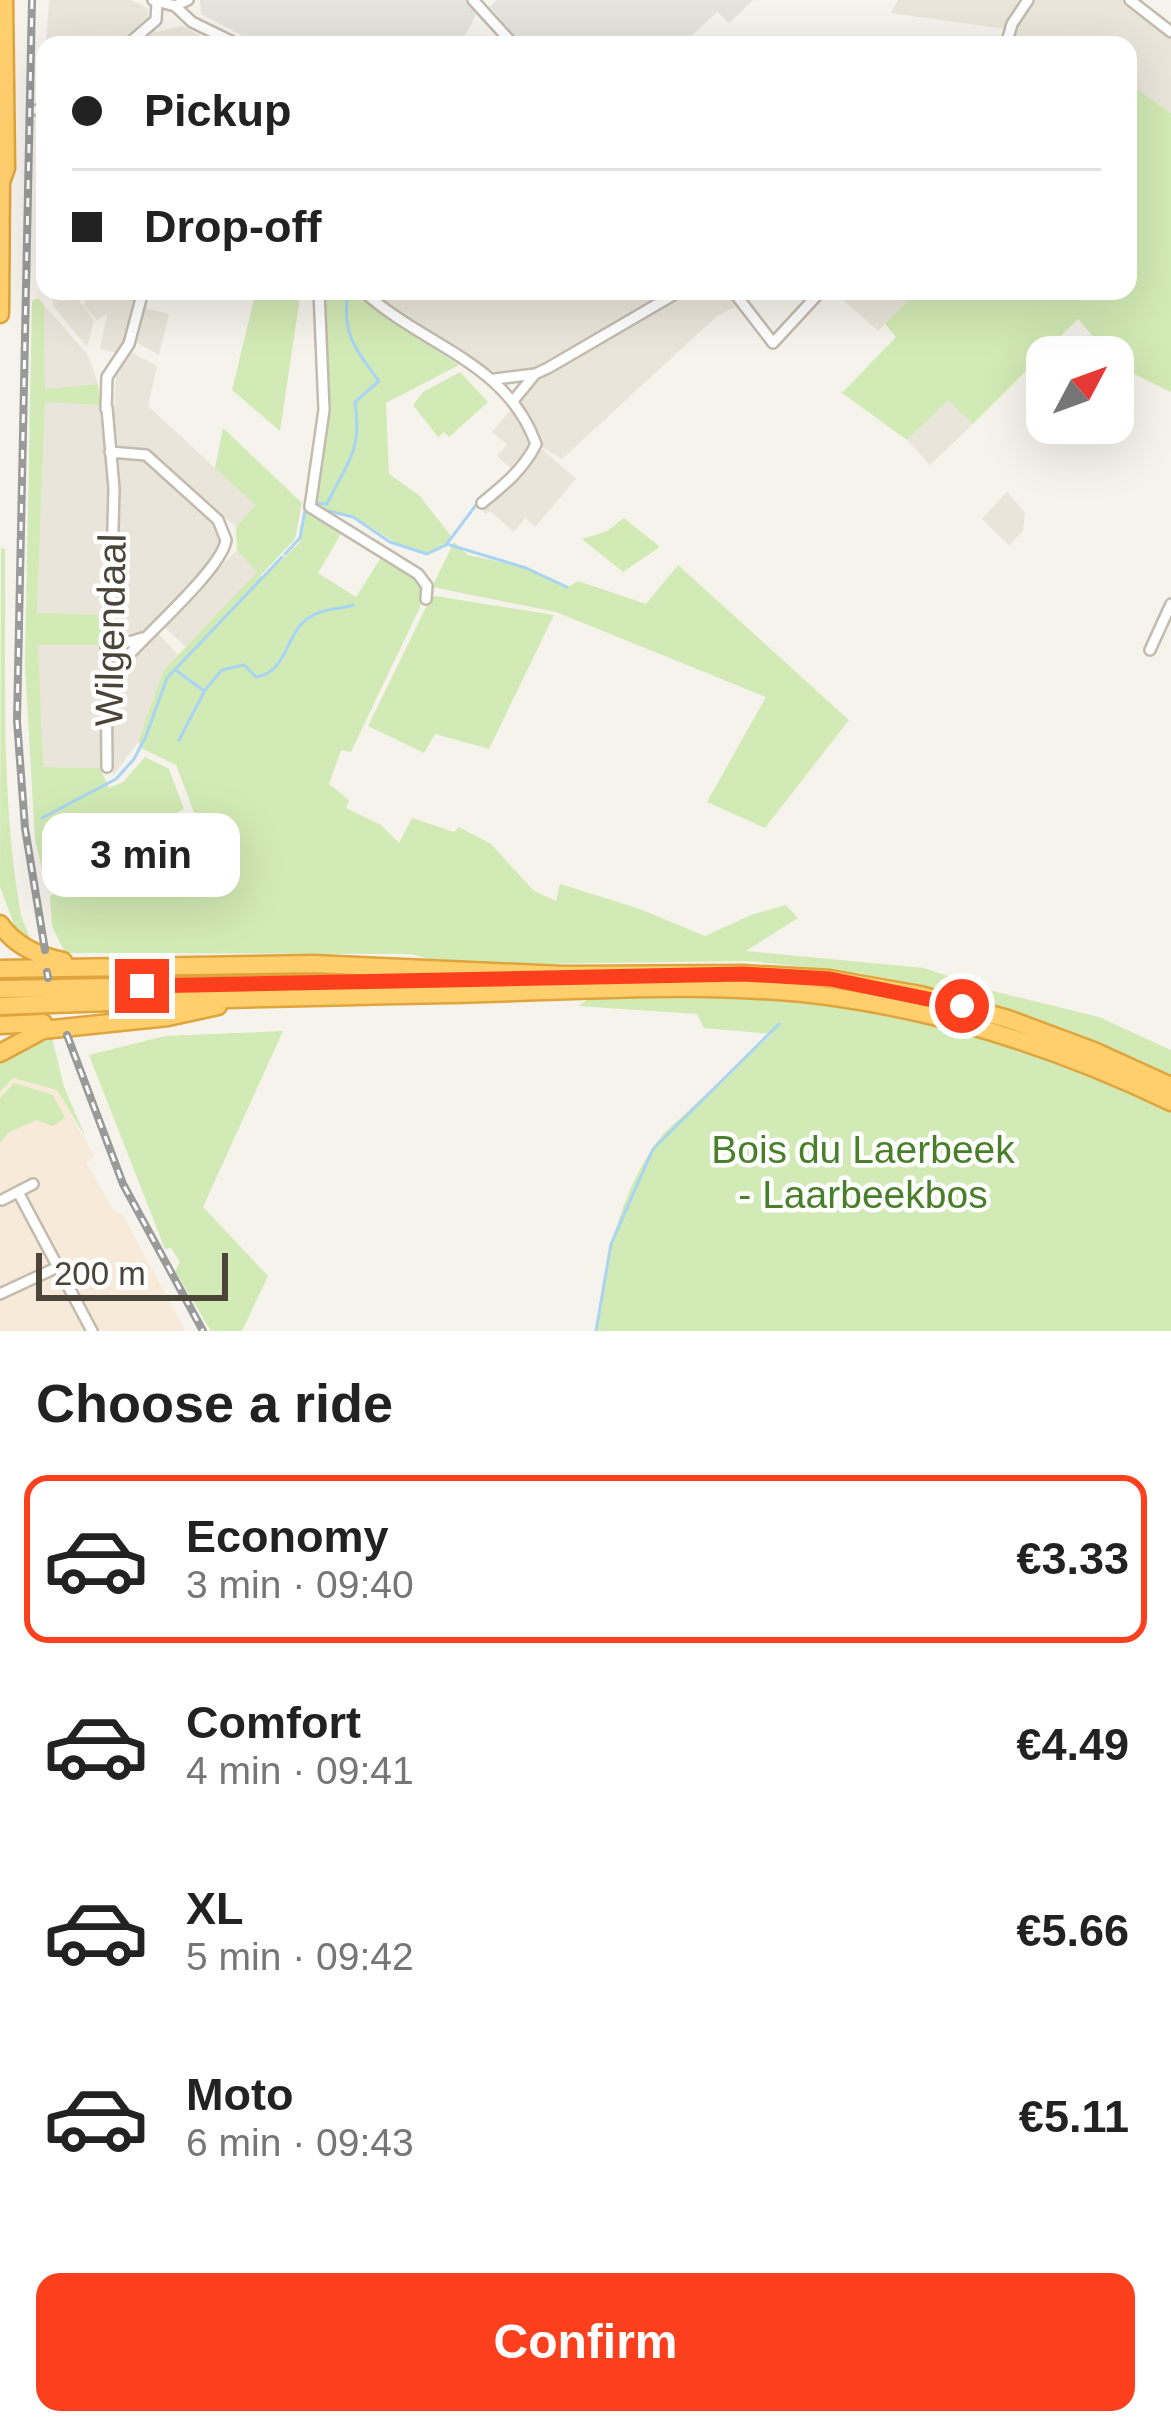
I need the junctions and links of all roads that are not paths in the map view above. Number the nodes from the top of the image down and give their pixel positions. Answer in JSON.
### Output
{"nodes":[{"id":1,"x":4,"y":0,"type":"edge"},
{"id":2,"x":189,"y":0,"type":"edge"},
{"id":3,"x":473,"y":0,"type":"edge"},
{"id":4,"x":1028,"y":0,"type":"edge"},
{"id":5,"x":1130,"y":0,"type":"edge"},
{"id":6,"x":155,"y":1,"type":"edge"},
{"id":7,"x":175,"y":6,"type":"junction"},
{"id":8,"x":204,"y":26,"type":"junction"},
{"id":9,"x":1171,"y":32,"type":"edge"},
{"id":10,"x":138,"y":36,"type":"edge"},
{"id":11,"x":222,"y":36,"type":"edge"},
{"id":12,"x":506,"y":36,"type":"edge"},
{"id":13,"x":1009,"y":36,"type":"edge"},
{"id":14,"x":0,"y":163,"type":"edge"},
{"id":15,"x":1,"y":182,"type":"edge"},
{"id":16,"x":141,"y":300,"type":"edge"},
{"id":17,"x":319,"y":300,"type":"edge"},
{"id":18,"x":374,"y":300,"type":"edge"},
{"id":19,"x":665,"y":300,"type":"edge"},
{"id":20,"x":740,"y":300,"type":"edge"},
{"id":21,"x":813,"y":300,"type":"edge"},
{"id":22,"x":0,"y":314,"type":"edge"},
{"id":23,"x":536,"y":374,"type":"junction"},
{"id":24,"x":495,"y":379,"type":"junction"},
{"id":25,"x":513,"y":401,"type":"junction"},
{"id":26,"x":110,"y":452,"type":"junction"},
{"id":27,"x":482,"y":503,"type":"dead end"},
{"id":28,"x":426,"y":598,"type":"dead end"},
{"id":29,"x":1171,"y":604,"type":"edge"},
{"id":30,"x":110,"y":638,"type":"junction"},
{"id":31,"x":142,"y":638,"type":"junction"},
{"id":32,"x":1150,"y":650,"type":"dead end"},
{"id":33,"x":109,"y":678,"type":"junction"},
{"id":34,"x":107,"y":767,"type":"dead end"},
{"id":35,"x":0,"y":908,"type":"edge"},
{"id":36,"x":6,"y":931,"type":"edge"},
{"id":37,"x":75,"y":967,"type":"junction"},
{"id":38,"x":0,"y":969,"type":"edge"},
{"id":39,"x":563,"y":975,"type":"junction"},
{"id":40,"x":0,"y":989,"type":"edge"},
{"id":41,"x":228,"y":1000,"type":"junction"},
{"id":42,"x":0,"y":1006,"type":"edge"},
{"id":43,"x":79,"y":1024,"type":"junction"},
{"id":44,"x":0,"y":1025,"type":"edge"},
{"id":45,"x":0,"y":1053,"type":"edge"},
{"id":46,"x":1171,"y":1086,"type":"edge"},
{"id":47,"x":1171,"y":1102,"type":"edge"},
{"id":48,"x":33,"y":1184,"type":"dead end"},
{"id":49,"x":18,"y":1192,"type":"junction"},
{"id":50,"x":2,"y":1200,"type":"edge"},
{"id":51,"x":58,"y":1267,"type":"junction"},
{"id":52,"x":0,"y":1294,"type":"edge"},
{"id":53,"x":92,"y":1331,"type":"edge"}],
"edges":[{"from":1,"to":15,"type":"highway"},
{"from":2,"to":7,"type":"street"},
{"from":2,"to":8,"type":"street"},
{"from":3,"to":12,"type":"street"},
{"from":4,"to":13,"type":"street"},
{"from":5,"to":9,"type":"street"},
{"from":6,"to":7,"type":"street"},
{"from":6,"to":10,"type":"street"},
{"from":7,"to":8,"type":"street"},
{"from":8,"to":11,"type":"street"},
{"from":14,"to":15,"type":"highway"},
{"from":15,"to":22,"type":"highway"},
{"from":16,"to":26,"type":"street","name":"Wilgendaal"},
{"from":17,"to":28,"type":"street"},
{"from":18,"to":24,"type":"street"},
{"from":19,"to":23,"type":"street"},
{"from":20,"to":21,"type":"street"},
{"from":23,"to":24,"type":"street"},
{"from":23,"to":25,"type":"street"},
{"from":24,"to":25,"type":"street"},
{"from":25,"to":27,"type":"street"},
{"from":26,"to":30,"type":"street","name":"Wilgendaal"},
{"from":26,"to":31,"type":"street"},
{"from":29,"to":32,"type":"street"},
{"from":30,"to":31,"type":"street"},
{"from":30,"to":33,"type":"street","name":"Wilgendaal"},
{"from":31,"to":33,"type":"street"},
{"from":33,"to":34,"type":"street","name":"Wilgendaal"},
{"from":35,"to":36,"type":"highway"},
{"from":36,"to":37,"type":"highway"},
{"from":37,"to":38,"type":"highway"},
{"from":37,"to":39,"type":"highway"},
{"from":39,"to":40,"type":"highway"},
{"from":39,"to":46,"type":"highway"},
{"from":41,"to":42,"type":"highway"},
{"from":41,"to":43,"type":"highway"},
{"from":41,"to":47,"type":"highway"},
{"from":43,"to":44,"type":"highway"},
{"from":43,"to":45,"type":"highway"},
{"from":48,"to":49,"type":"street"},
{"from":49,"to":50,"type":"street"},
{"from":49,"to":51,"type":"street"},
{"from":51,"to":52,"type":"street"},
{"from":51,"to":53,"type":"street"}]}
